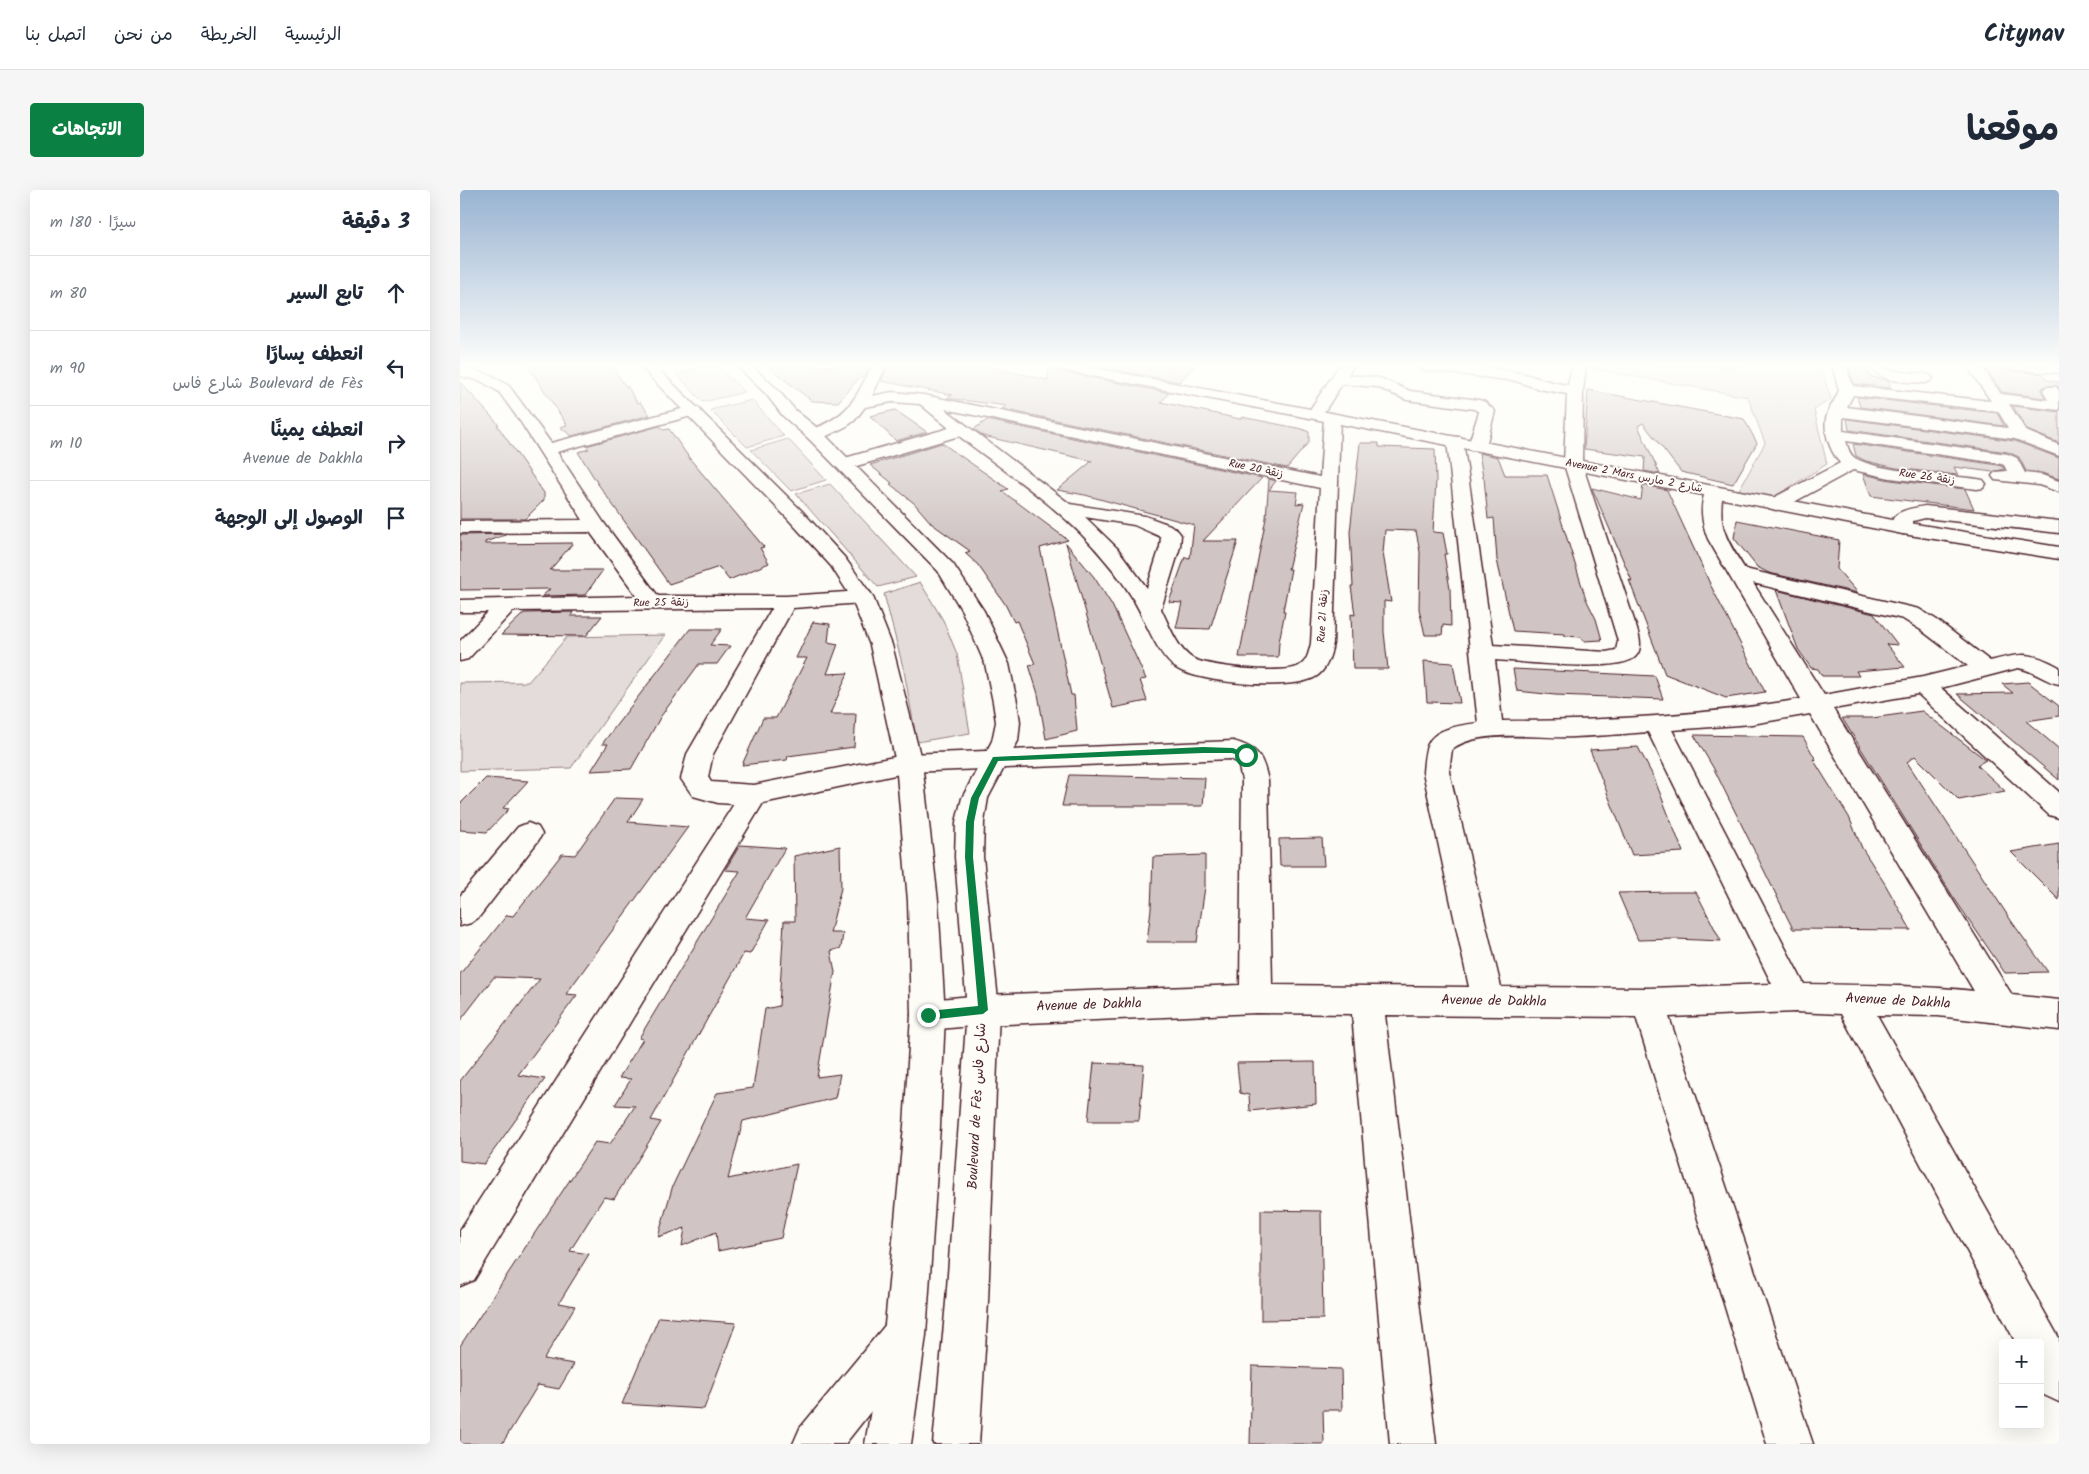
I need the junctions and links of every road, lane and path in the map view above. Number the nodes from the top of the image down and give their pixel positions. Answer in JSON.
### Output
{"nodes":[{"id":1,"x":530,"y":425,"type":"edge"},
{"id":2,"x":643,"y":425,"type":"edge"},
{"id":3,"x":707,"y":425,"type":"edge"},
{"id":4,"x":803,"y":425,"type":"edge"},
{"id":5,"x":838,"y":425,"type":"edge"},
{"id":6,"x":953,"y":425,"type":"edge"},
{"id":7,"x":1042,"y":425,"type":"edge"},
{"id":8,"x":1325,"y":425,"type":"edge"},
{"id":9,"x":1367,"y":425,"type":"edge"},
{"id":10,"x":1484,"y":425,"type":"edge"},
{"id":11,"x":1574,"y":425,"type":"edge"},
{"id":12,"x":1835,"y":425,"type":"edge"},
{"id":13,"x":1972,"y":425,"type":"edge"},
{"id":14,"x":2014,"y":425,"type":"edge"},
{"id":15,"x":2041,"y":427,"type":"dead end"},
{"id":16,"x":2017,"y":429,"type":"junction"},
{"id":17,"x":960,"y":430,"type":"junction"},
{"id":18,"x":815,"y":435,"type":"junction"},
{"id":19,"x":1836,"y":435,"type":"junction"},
{"id":20,"x":1454,"y":442,"type":"junction"},
{"id":21,"x":1477,"y":446,"type":"junction"},
{"id":22,"x":546,"y":450,"type":"junction"},
{"id":23,"x":2059,"y":451,"type":"edge"},
{"id":24,"x":844,"y":464,"type":"junction"},
{"id":25,"x":1573,"y":464,"type":"junction"},
{"id":26,"x":1852,"y":464,"type":"junction"},
{"id":27,"x":2016,"y":472,"type":"junction"},
{"id":28,"x":1328,"y":484,"type":"junction"},
{"id":29,"x":1976,"y":484,"type":"junction"},
{"id":30,"x":2059,"y":487,"type":"edge"},
{"id":31,"x":1714,"y":492,"type":"junction"},
{"id":32,"x":1776,"y":504,"type":"junction"},
{"id":33,"x":1066,"y":509,"type":"junction"},
{"id":34,"x":1995,"y":520,"type":"junction"},
{"id":35,"x":596,"y":526,"type":"junction"},
{"id":36,"x":460,"y":527,"type":"edge"},
{"id":37,"x":1903,"y":528,"type":"junction"},
{"id":38,"x":2059,"y":528,"type":"edge"},
{"id":39,"x":2006,"y":546,"type":"junction"},
{"id":40,"x":2059,"y":552,"type":"edge"},
{"id":41,"x":1737,"y":574,"type":"junction"},
{"id":42,"x":862,"y":597,"type":"junction"},
{"id":43,"x":652,"y":602,"type":"junction"},
{"id":44,"x":786,"y":602,"type":"junction"},
{"id":45,"x":460,"y":606,"type":"edge"},
{"id":46,"x":505,"y":606,"type":"junction"},
{"id":47,"x":1150,"y":610,"type":"junction"},
{"id":48,"x":1483,"y":652,"type":"junction"},
{"id":49,"x":460,"y":654,"type":"edge"},
{"id":50,"x":1985,"y":668,"type":"junction"},
{"id":51,"x":2059,"y":677,"type":"edge"},
{"id":52,"x":1923,"y":684,"type":"junction"},
{"id":53,"x":1816,"y":704,"type":"junction"},
{"id":54,"x":1656,"y":723,"type":"junction"},
{"id":55,"x":1491,"y":729,"type":"junction"},
{"id":56,"x":996,"y":759,"type":"junction"},
{"id":57,"x":909,"y":763,"type":"junction"},
{"id":58,"x":754,"y":795,"type":"junction"},
{"id":59,"x":2059,"y":808,"type":"edge"},
{"id":60,"x":528,"y":834,"type":"dead end"},
{"id":61,"x":460,"y":914,"type":"edge"},
{"id":62,"x":1795,"y":998,"type":"junction"},
{"id":63,"x":1850,"y":998,"type":"junction"},
{"id":64,"x":1256,"y":999,"type":"junction"},
{"id":65,"x":1367,"y":999,"type":"junction"},
{"id":66,"x":1488,"y":1000,"type":"junction"},
{"id":67,"x":1648,"y":1003,"type":"junction"},
{"id":68,"x":2002,"y":1008,"type":"junction"},
{"id":69,"x":983,"y":1010,"type":"junction"},
{"id":70,"x":928,"y":1015,"type":"junction"},
{"id":71,"x":2057,"y":1017,"type":"edge"},
{"id":72,"x":460,"y":1266,"type":"edge"},
{"id":73,"x":905,"y":1335,"type":"junction"},
{"id":74,"x":2036,"y":1339,"type":"edge"},
{"id":75,"x":2044,"y":1353,"type":"edge"},
{"id":76,"x":2059,"y":1380,"type":"edge"},
{"id":77,"x":816,"y":1444,"type":"edge"},
{"id":78,"x":888,"y":1444,"type":"edge"},
{"id":79,"x":956,"y":1444,"type":"edge"},
{"id":80,"x":1412,"y":1444,"type":"edge"},
{"id":81,"x":1790,"y":1444,"type":"edge"}],
"edges":[{"from":1,"to":22,"type":"street"},
{"from":2,"to":22,"type":"street"},
{"from":3,"to":42,"type":"street"},
{"from":4,"to":18,"type":"street","name":"Boulevard de Fès شارع فاس"},
{"from":5,"to":18,"type":"street"},
{"from":6,"to":17,"type":"street"},
{"from":7,"to":28,"type":"street","name":"Rue 20 زنقة"},
{"from":8,"to":28,"type":"street","name":"Rue 21 زنقة"},
{"from":9,"to":20,"type":"street","name":"Avenue 2 Mars شارع 2 مارس"},
{"from":10,"to":21,"type":"street"},
{"from":11,"to":25,"type":"street"},
{"from":12,"to":19,"type":"street"},
{"from":13,"to":16,"type":"street"},
{"from":14,"to":16,"type":"street"},
{"from":15,"to":16,"type":"street"},
{"from":16,"to":23,"type":"street"},
{"from":17,"to":24,"type":"street"},
{"from":17,"to":33,"type":"street"},
{"from":18,"to":24,"type":"street","name":"Boulevard de Fès شارع فاس"},
{"from":19,"to":26,"type":"street"},
{"from":19,"to":27,"type":"street"},
{"from":20,"to":21,"type":"street","name":"Avenue 2 Mars شارع 2 مارس"},
{"from":20,"to":48,"type":"street"},
{"from":21,"to":25,"type":"street","name":"Avenue 2 Mars شارع 2 مارس"},
{"from":22,"to":35,"type":"street"},
{"from":24,"to":56,"type":"street","name":"Boulevard de Fès شارع فاس"},
{"from":25,"to":31,"type":"street","name":"Avenue 2 Mars شارع 2 مارس"},
{"from":25,"to":48,"type":"street"},
{"from":26,"to":29,"type":"street","name":"Rue 26 زنقة"},
{"from":26,"to":32,"type":"street"},
{"from":27,"to":29,"type":"street"},
{"from":27,"to":30,"type":"street"},
{"from":28,"to":47,"type":"street","name":"Rue 21 زنقة"},
{"from":29,"to":34,"type":"street"},
{"from":31,"to":32,"type":"street","name":"Avenue 2 Mars شارع 2 مارس"},
{"from":31,"to":41,"type":"street"},
{"from":32,"to":37,"type":"street","name":"Avenue 2 Mars شارع 2 مارس"},
{"from":33,"to":47,"type":"street"},
{"from":33,"to":47,"type":"street"},
{"from":34,"to":37,"type":"street"},
{"from":34,"to":38,"type":"street"},
{"from":34,"to":39,"type":"street"},
{"from":35,"to":36,"type":"street"},
{"from":35,"to":43,"type":"street"},
{"from":37,"to":39,"type":"street","name":"Avenue 2 Mars شارع 2 مارس"},
{"from":39,"to":40,"type":"street","name":"Avenue 2 Mars شارع 2 مارس"},
{"from":41,"to":50,"type":"street"},
{"from":41,"to":53,"type":"street"},
{"from":42,"to":44,"type":"street","name":"Rue 25 زنقة"},
{"from":42,"to":57,"type":"street"},
{"from":43,"to":44,"type":"street","name":"Rue 25 زنقة"},
{"from":43,"to":46,"type":"street","name":"Rue 25 زنقة"},
{"from":44,"to":58,"type":"street"},
{"from":45,"to":46,"type":"street","name":"Rue 25 زنقة"},
{"from":46,"to":49,"type":"street"},
{"from":48,"to":55,"type":"street"},
{"from":50,"to":51,"type":"street"},
{"from":50,"to":52,"type":"street"},
{"from":52,"to":53,"type":"street"},
{"from":52,"to":59,"type":"street"},
{"from":53,"to":54,"type":"street"},
{"from":53,"to":68,"type":"street"},
{"from":54,"to":55,"type":"street"},
{"from":54,"to":62,"type":"street"},
{"from":55,"to":66,"type":"street"},
{"from":56,"to":57,"type":"street"},
{"from":56,"to":64,"type":"street"},
{"from":56,"to":69,"type":"street","name":"Boulevard de Fès شارع فاس"},
{"from":57,"to":58,"type":"street"},
{"from":57,"to":70,"type":"street"},
{"from":58,"to":72,"type":"street"},
{"from":60,"to":61,"type":"street"},
{"from":62,"to":63,"type":"street","name":"Avenue de Dakhla"},
{"from":62,"to":67,"type":"street","name":"Avenue de Dakhla"},
{"from":63,"to":68,"type":"street","name":"Avenue de Dakhla"},
{"from":63,"to":74,"type":"street"},
{"from":64,"to":65,"type":"street","name":"Avenue de Dakhla"},
{"from":64,"to":69,"type":"street","name":"Avenue de Dakhla"},
{"from":65,"to":66,"type":"street","name":"Avenue de Dakhla"},
{"from":65,"to":80,"type":"street"},
{"from":66,"to":67,"type":"street","name":"Avenue de Dakhla"},
{"from":67,"to":81,"type":"street"},
{"from":68,"to":71,"type":"street","name":"Avenue de Dakhla"},
{"from":69,"to":70,"type":"street","name":"Avenue de Dakhla"},
{"from":69,"to":79,"type":"street","name":"Boulevard de Fès شارع فاس"},
{"from":70,"to":73,"type":"street"},
{"from":73,"to":77,"type":"street"},
{"from":73,"to":78,"type":"street"},
{"from":75,"to":76,"type":"street"}]}
